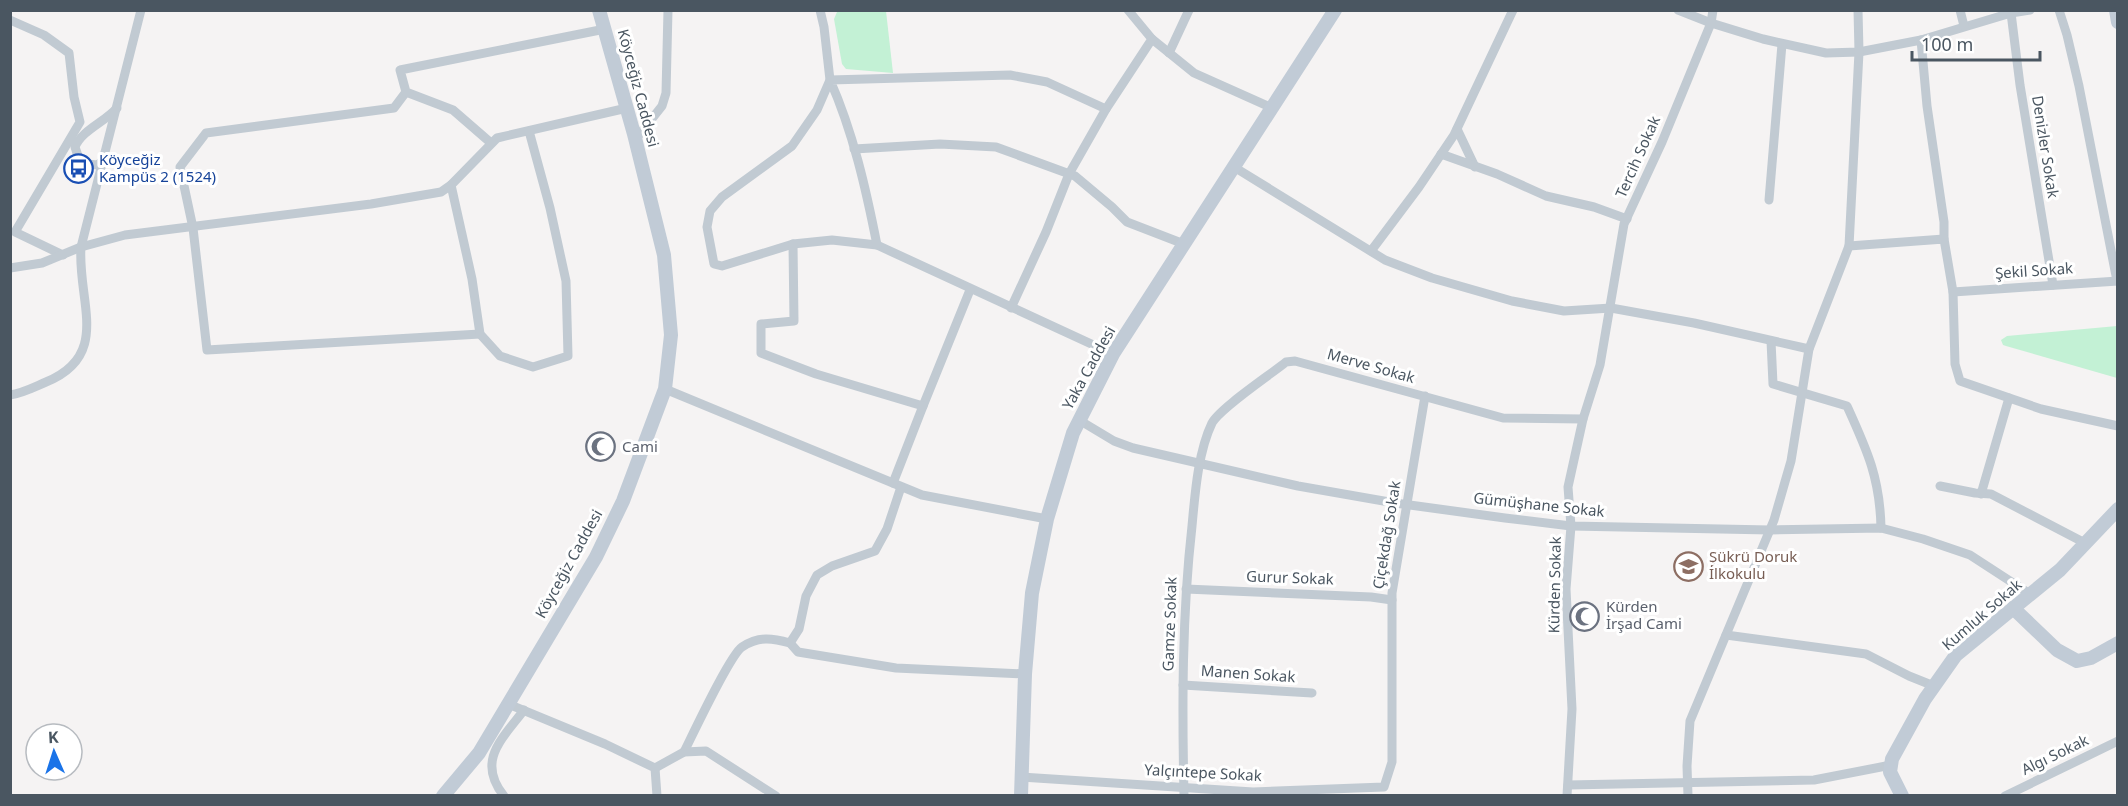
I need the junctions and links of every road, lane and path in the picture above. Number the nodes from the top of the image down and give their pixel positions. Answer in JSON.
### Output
{"nodes":[{"id":1,"x":141,"y":10,"type":"edge"},
{"id":2,"x":599,"y":10,"type":"edge"},
{"id":3,"x":668,"y":10,"type":"edge"},
{"id":4,"x":820,"y":10,"type":"edge"},
{"id":5,"x":1128,"y":10,"type":"edge"},
{"id":6,"x":1189,"y":10,"type":"edge"},
{"id":7,"x":1335,"y":10,"type":"edge"},
{"id":8,"x":1513,"y":10,"type":"edge"},
{"id":9,"x":1678,"y":10,"type":"edge"},
{"id":10,"x":1713,"y":10,"type":"edge"},
{"id":11,"x":1858,"y":10,"type":"edge"},
{"id":12,"x":1960,"y":10,"type":"edge"},
{"id":13,"x":2030,"y":10,"type":"edge"},
{"id":14,"x":2059,"y":10,"type":"edge"},
{"id":15,"x":2116,"y":10,"type":"edge"},
{"id":16,"x":2011,"y":13,"type":"junction"},
{"id":17,"x":10,"y":20,"type":"edge"},
{"id":18,"x":2118,"y":22,"type":"edge"},
{"id":19,"x":1711,"y":23,"type":"junction"},
{"id":20,"x":1964,"y":26,"type":"junction"},
{"id":21,"x":605,"y":29,"type":"junction"},
{"id":22,"x":1152,"y":39,"type":"junction"},
{"id":23,"x":1921,"y":40,"type":"junction"},
{"id":24,"x":1782,"y":44,"type":"junction"},
{"id":25,"x":1859,"y":52,"type":"junction"},
{"id":26,"x":1168,"y":53,"type":"junction"},
{"id":27,"x":830,"y":80,"type":"junction"},
{"id":28,"x":406,"y":92,"type":"junction"},
{"id":29,"x":117,"y":108,"type":"junction"},
{"id":30,"x":627,"y":108,"type":"junction"},
{"id":31,"x":1272,"y":108,"type":"junction"},
{"id":32,"x":1106,"y":109,"type":"junction"},
{"id":33,"x":1457,"y":129,"type":"junction"},
{"id":34,"x":529,"y":131,"type":"junction"},
{"id":35,"x":635,"y":140,"type":"junction"},
{"id":36,"x":73,"y":142,"type":"junction"},
{"id":37,"x":490,"y":143,"type":"junction"},
{"id":38,"x":854,"y":149,"type":"junction"},
{"id":39,"x":1441,"y":154,"type":"junction"},
{"id":40,"x":105,"y":157,"type":"junction"},
{"id":41,"x":1475,"y":166,"type":"junction"},
{"id":42,"x":1234,"y":167,"type":"junction"},
{"id":43,"x":1069,"y":174,"type":"junction"},
{"id":44,"x":451,"y":185,"type":"junction"},
{"id":45,"x":1769,"y":201,"type":"dead end"},
{"id":46,"x":1627,"y":219,"type":"junction"},
{"id":47,"x":193,"y":228,"type":"junction"},
{"id":48,"x":1944,"y":239,"type":"junction"},
{"id":49,"x":793,"y":244,"type":"junction"},
{"id":50,"x":1184,"y":244,"type":"junction"},
{"id":51,"x":877,"y":245,"type":"junction"},
{"id":52,"x":1849,"y":246,"type":"junction"},
{"id":53,"x":81,"y":247,"type":"junction"},
{"id":54,"x":1371,"y":251,"type":"junction"},
{"id":55,"x":63,"y":255,"type":"junction"},
{"id":56,"x":10,"y":268,"type":"edge"},
{"id":57,"x":2117,"y":281,"type":"edge"},
{"id":58,"x":2054,"y":285,"type":"junction"},
{"id":59,"x":970,"y":290,"type":"junction"},
{"id":60,"x":1953,"y":292,"type":"junction"},
{"id":61,"x":1011,"y":308,"type":"junction"},
{"id":62,"x":1611,"y":308,"type":"junction"},
{"id":63,"x":480,"y":334,"type":"junction"},
{"id":64,"x":1771,"y":341,"type":"junction"},
{"id":65,"x":1809,"y":349,"type":"junction"},
{"id":66,"x":1113,"y":354,"type":"junction"},
{"id":67,"x":665,"y":389,"type":"junction"},
{"id":68,"x":1803,"y":392,"type":"junction"},
{"id":69,"x":10,"y":394,"type":"edge"},
{"id":70,"x":1425,"y":396,"type":"junction"},
{"id":71,"x":2009,"y":398,"type":"junction"},
{"id":72,"x":923,"y":406,"type":"junction"},
{"id":73,"x":1583,"y":419,"type":"junction"},
{"id":74,"x":1079,"y":420,"type":"junction"},
{"id":75,"x":2118,"y":426,"type":"edge"},
{"id":76,"x":1200,"y":463,"type":"junction"},
{"id":77,"x":897,"y":485,"type":"junction"},
{"id":78,"x":1940,"y":486,"type":"dead end"},
{"id":79,"x":1981,"y":494,"type":"junction"},
{"id":80,"x":1407,"y":504,"type":"junction"},
{"id":81,"x":2118,"y":509,"type":"edge"},
{"id":82,"x":1047,"y":519,"type":"junction"},
{"id":83,"x":1571,"y":526,"type":"junction"},
{"id":84,"x":1881,"y":528,"type":"junction"},
{"id":85,"x":1770,"y":530,"type":"junction"},
{"id":86,"x":2085,"y":543,"type":"junction"},
{"id":87,"x":1186,"y":589,"type":"junction"},
{"id":88,"x":2030,"y":594,"type":"junction"},
{"id":89,"x":1392,"y":600,"type":"junction"},
{"id":90,"x":2013,"y":608,"type":"junction"},
{"id":91,"x":1726,"y":636,"type":"junction"},
{"id":92,"x":790,"y":642,"type":"junction"},
{"id":93,"x":2118,"y":643,"type":"edge"},
{"id":94,"x":1025,"y":674,"type":"junction"},
{"id":95,"x":1184,"y":685,"type":"junction"},
{"id":96,"x":1934,"y":686,"type":"junction"},
{"id":97,"x":1312,"y":693,"type":"dead end"},
{"id":98,"x":508,"y":704,"type":"junction"},
{"id":99,"x":524,"y":710,"type":"junction"},
{"id":100,"x":2118,"y":741,"type":"edge"},
{"id":101,"x":684,"y":752,"type":"junction"},
{"id":102,"x":1891,"y":765,"type":"junction"},
{"id":103,"x":655,"y":768,"type":"junction"},
{"id":104,"x":1021,"y":777,"type":"junction"},
{"id":105,"x":1688,"y":783,"type":"junction"},
{"id":106,"x":1384,"y":787,"type":"joint"},
{"id":107,"x":1568,"y":790,"type":"edge"},
{"id":108,"x":1184,"y":792,"type":"edge"},
{"id":109,"x":443,"y":795,"type":"edge"},
{"id":110,"x":504,"y":795,"type":"edge"},
{"id":111,"x":657,"y":795,"type":"edge"},
{"id":112,"x":776,"y":795,"type":"edge"},
{"id":113,"x":1021,"y":795,"type":"edge"},
{"id":114,"x":1688,"y":795,"type":"edge"},
{"id":115,"x":1902,"y":795,"type":"edge"},
{"id":116,"x":2005,"y":795,"type":"edge"}],
"edges":[{"from":1,"to":29,"type":"street"},
{"from":2,"to":21,"type":"street","name":"Köyceğiz Caddesi"},
{"from":3,"to":35,"type":"street"},
{"from":4,"to":27,"type":"street"},
{"from":5,"to":22,"type":"street"},
{"from":6,"to":26,"type":"street"},
{"from":7,"to":31,"type":"street","name":"Yaka Caddesi"},
{"from":8,"to":33,"type":"street"},
{"from":9,"to":19,"type":"street"},
{"from":10,"to":19,"type":"street","name":"Tercih Sokak"},
{"from":11,"to":25,"type":"street"},
{"from":12,"to":20,"type":"street"},
{"from":13,"to":16,"type":"street"},
{"from":14,"to":57,"type":"street"},
{"from":15,"to":18,"type":"street"},
{"from":16,"to":20,"type":"street"},
{"from":16,"to":58,"type":"street","name":"Denizler Sokak"},
{"from":17,"to":36,"type":"street"},
{"from":19,"to":24,"type":"street"},
{"from":19,"to":46,"type":"street","name":"Tercih Sokak"},
{"from":20,"to":23,"type":"street"},
{"from":21,"to":28,"type":"street"},
{"from":21,"to":30,"type":"street","name":"Köyceğiz Caddesi"},
{"from":22,"to":26,"type":"street"},
{"from":22,"to":32,"type":"street"},
{"from":23,"to":25,"type":"street"},
{"from":23,"to":48,"type":"street"},
{"from":24,"to":25,"type":"street"},
{"from":24,"to":45,"type":"street"},
{"from":25,"to":52,"type":"street"},
{"from":26,"to":31,"type":"street"},
{"from":27,"to":32,"type":"street"},
{"from":27,"to":38,"type":"street"},
{"from":27,"to":49,"type":"street"},
{"from":28,"to":37,"type":"street"},
{"from":28,"to":47,"type":"street"},
{"from":29,"to":36,"type":"street"},
{"from":29,"to":40,"type":"street"},
{"from":30,"to":34,"type":"street"},
{"from":30,"to":35,"type":"street","name":"Köyceğiz Caddesi"},
{"from":31,"to":42,"type":"street","name":"Yaka Caddesi"},
{"from":32,"to":43,"type":"street"},
{"from":33,"to":39,"type":"street"},
{"from":33,"to":41,"type":"street"},
{"from":34,"to":37,"type":"street"},
{"from":34,"to":63,"type":"street"},
{"from":35,"to":67,"type":"street","name":"Köyceğiz Caddesi"},
{"from":36,"to":40,"type":"street"},
{"from":36,"to":55,"type":"street"},
{"from":37,"to":44,"type":"street"},
{"from":38,"to":43,"type":"street"},
{"from":38,"to":51,"type":"street"},
{"from":39,"to":41,"type":"street"},
{"from":39,"to":54,"type":"street"},
{"from":40,"to":53,"type":"street"},
{"from":41,"to":46,"type":"street"},
{"from":42,"to":50,"type":"street","name":"Yaka Caddesi"},
{"from":42,"to":54,"type":"street"},
{"from":43,"to":50,"type":"street"},
{"from":43,"to":61,"type":"street"},
{"from":44,"to":47,"type":"street"},
{"from":44,"to":63,"type":"street"},
{"from":46,"to":62,"type":"street","name":"Tercih Sokak"},
{"from":47,"to":53,"type":"street"},
{"from":47,"to":63,"type":"street"},
{"from":48,"to":52,"type":"street"},
{"from":48,"to":60,"type":"street"},
{"from":49,"to":51,"type":"street"},
{"from":49,"to":72,"type":"street"},
{"from":50,"to":66,"type":"street","name":"Yaka Caddesi"},
{"from":51,"to":59,"type":"street"},
{"from":52,"to":65,"type":"street"},
{"from":53,"to":55,"type":"street"},
{"from":53,"to":69,"type":"street"},
{"from":54,"to":62,"type":"street"},
{"from":55,"to":56,"type":"street"},
{"from":57,"to":58,"type":"street","name":"Şekil Sokak"},
{"from":58,"to":60,"type":"street","name":"Şekil Sokak"},
{"from":59,"to":61,"type":"street"},
{"from":59,"to":72,"type":"street"},
{"from":60,"to":71,"type":"street"},
{"from":61,"to":66,"type":"street"},
{"from":62,"to":64,"type":"street"},
{"from":62,"to":73,"type":"street","name":"Kürden Sokak"},
{"from":64,"to":65,"type":"street"},
{"from":64,"to":68,"type":"street"},
{"from":65,"to":68,"type":"street"},
{"from":66,"to":74,"type":"street","name":"Yaka Caddesi"},
{"from":67,"to":77,"type":"street"},
{"from":67,"to":98,"type":"street","name":"Köyceğiz Caddesi"},
{"from":68,"to":84,"type":"street"},
{"from":68,"to":85,"type":"street"},
{"from":70,"to":73,"type":"street","name":"Merve Sokak"},
{"from":70,"to":76,"type":"street","name":"Merve Sokak"},
{"from":70,"to":80,"type":"street","name":"Çiçekdağ Sokak"},
{"from":71,"to":75,"type":"street"},
{"from":71,"to":79,"type":"street"},
{"from":72,"to":77,"type":"street"},
{"from":73,"to":83,"type":"street","name":"Kürden Sokak"},
{"from":74,"to":76,"type":"street","name":"Gümüşhane Sokak"},
{"from":74,"to":82,"type":"street","name":"Yaka Caddesi"},
{"from":76,"to":80,"type":"street","name":"Gümüşhane Sokak"},
{"from":76,"to":87,"type":"street","name":"Gamze Sokak"},
{"from":77,"to":82,"type":"street"},
{"from":77,"to":92,"type":"street"},
{"from":78,"to":79,"type":"street"},
{"from":79,"to":86,"type":"street"},
{"from":80,"to":83,"type":"street","name":"Gümüşhane Sokak"},
{"from":80,"to":89,"type":"street","name":"Çiçekdağ Sokak"},
{"from":81,"to":86,"type":"street","name":"Kumluk Sokak"},
{"from":82,"to":94,"type":"street","name":"Yaka Caddesi"},
{"from":83,"to":85,"type":"street","name":"Gümüşhane Sokak"},
{"from":83,"to":107,"type":"street","name":"Kürden Sokak"},
{"from":84,"to":85,"type":"street","name":"Gümüşhane Sokak"},
{"from":84,"to":88,"type":"street","name":"Gümüşhane Sokak"},
{"from":85,"to":91,"type":"street"},
{"from":86,"to":88,"type":"street","name":"Kumluk Sokak"},
{"from":87,"to":89,"type":"street","name":"Gurur Sokak"},
{"from":87,"to":95,"type":"street","name":"Gamze Sokak"},
{"from":88,"to":90,"type":"street","name":"Kumluk Sokak"},
{"from":89,"to":106,"type":"street","name":"Çiçekdağ Sokak"},
{"from":90,"to":93,"type":"street"},
{"from":90,"to":96,"type":"street","name":"Kumluk Sokak"},
{"from":91,"to":96,"type":"street"},
{"from":91,"to":105,"type":"street"},
{"from":92,"to":94,"type":"street"},
{"from":92,"to":101,"type":"street"},
{"from":94,"to":104,"type":"street","name":"Yaka Caddesi"},
{"from":95,"to":97,"type":"street","name":"Manen Sokak"},
{"from":95,"to":108,"type":"street","name":"Gamze Sokak"},
{"from":96,"to":102,"type":"street","name":"Kumluk Sokak"},
{"from":98,"to":99,"type":"street"},
{"from":98,"to":109,"type":"street","name":"Köyceğiz Caddesi"},
{"from":99,"to":103,"type":"street"},
{"from":99,"to":110,"type":"street"},
{"from":100,"to":116,"type":"street","name":"Algı Sokak"},
{"from":101,"to":103,"type":"street"},
{"from":101,"to":112,"type":"street"},
{"from":102,"to":105,"type":"street"},
{"from":102,"to":115,"type":"street"},
{"from":103,"to":111,"type":"street"},
{"from":104,"to":108,"type":"street","name":"Yalçıntepe Sokak"},
{"from":104,"to":113,"type":"street","name":"Yaka Caddesi"},
{"from":105,"to":107,"type":"street"},
{"from":105,"to":114,"type":"street"},
{"from":106,"to":108,"type":"street","name":"Yalçıntepe Sokak"}]}
